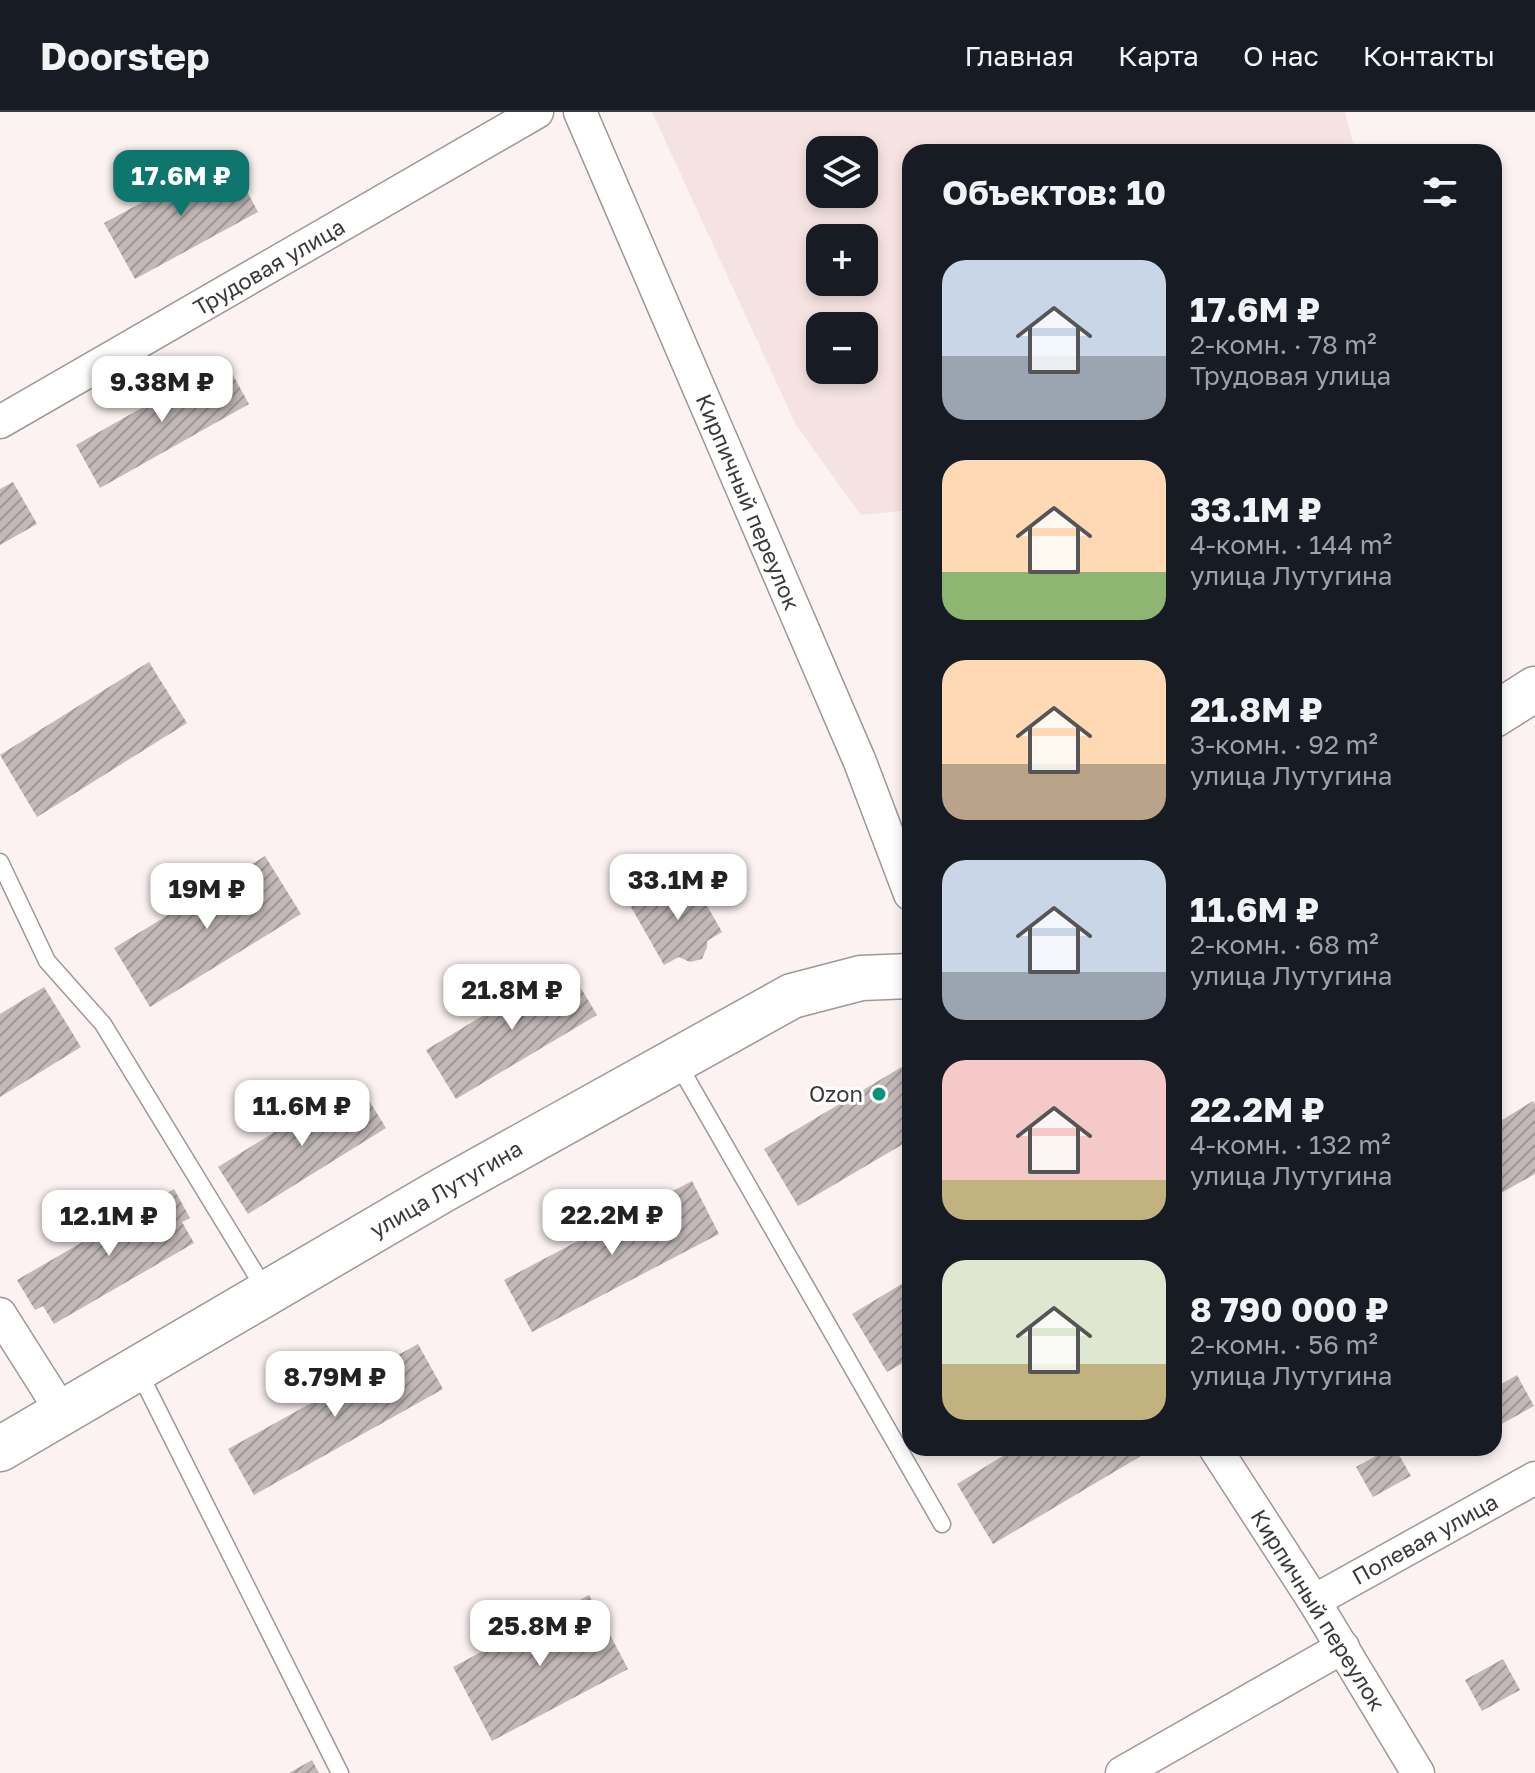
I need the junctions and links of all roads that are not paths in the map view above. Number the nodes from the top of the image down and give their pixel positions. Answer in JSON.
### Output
{"nodes":[{"id":1,"x":537,"y":112,"type":"edge"},
{"id":2,"x":580,"y":112,"type":"edge"},
{"id":3,"x":0,"y":422,"type":"edge"},
{"id":4,"x":1535,"y":689,"type":"edge"},
{"id":5,"x":1502,"y":710,"type":"edge"},
{"id":6,"x":0,"y":862,"type":"edge"},
{"id":7,"x":902,"y":873,"type":"edge"},
{"id":8,"x":902,"y":976,"type":"edge"},
{"id":9,"x":676,"y":1060,"type":"junction"},
{"id":10,"x":267,"y":1293,"type":"junction"},
{"id":11,"x":0,"y":1314,"type":"edge"},
{"id":12,"x":137,"y":1368,"type":"junction"},
{"id":13,"x":62,"y":1412,"type":"junction"},
{"id":14,"x":0,"y":1449,"type":"edge"},
{"id":15,"x":902,"y":1454,"type":"edge"},
{"id":16,"x":903,"y":1456,"type":"edge"},
{"id":17,"x":1220,"y":1456,"type":"edge"},
{"id":18,"x":1535,"y":1478,"type":"edge"},
{"id":19,"x":942,"y":1524,"type":"dead end"},
{"id":20,"x":1314,"y":1601,"type":"junction"},
{"id":21,"x":1343,"y":1647,"type":"junction"},
{"id":22,"x":340,"y":1773,"type":"edge"},
{"id":23,"x":1122,"y":1773,"type":"edge"},
{"id":24,"x":1418,"y":1773,"type":"edge"}],
"edges":[{"from":1,"to":3,"type":"street","name":"Трудовая улица"},
{"from":2,"to":7,"type":"street","name":"Кирпичный переулок"},
{"from":4,"to":5,"type":"main road"},
{"from":6,"to":10,"type":"lane"},
{"from":8,"to":9,"type":"main road","name":"улица Лутугина"},
{"from":9,"to":10,"type":"main road","name":"улица Лутугина"},
{"from":9,"to":15,"type":"lane"},
{"from":10,"to":12,"type":"main road","name":"улица Лутугина"},
{"from":11,"to":13,"type":"street"},
{"from":12,"to":13,"type":"main road","name":"улица Лутугина"},
{"from":12,"to":22,"type":"lane"},
{"from":13,"to":14,"type":"main road","name":"улица Лутугина"},
{"from":16,"to":19,"type":"lane"},
{"from":17,"to":20,"type":"street","name":"Кирпичный переулок"},
{"from":18,"to":20,"type":"street","name":"Полевая улица"},
{"from":20,"to":21,"type":"street","name":"Кирпичный переулок"},
{"from":21,"to":23,"type":"street"},
{"from":21,"to":24,"type":"street","name":"Кирпичный переулок"}]}
